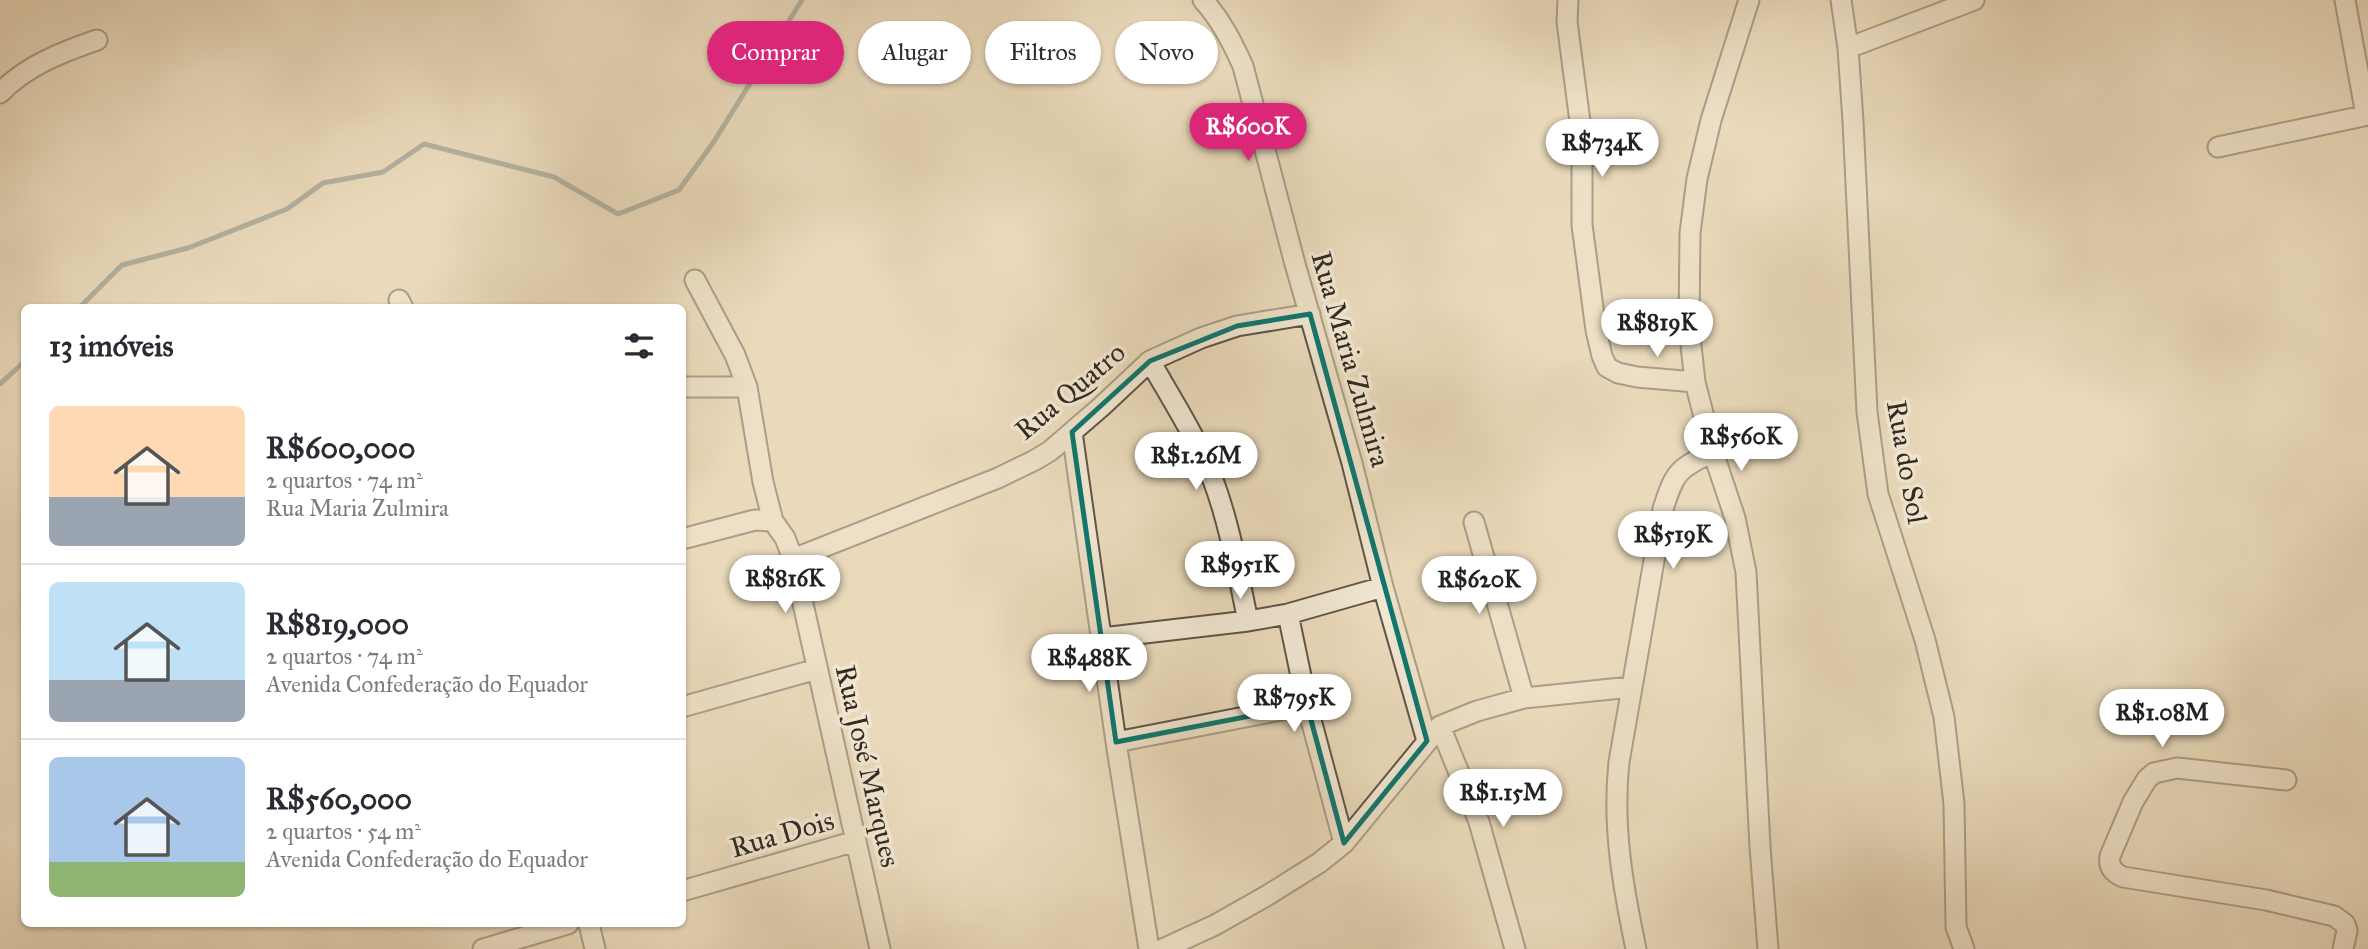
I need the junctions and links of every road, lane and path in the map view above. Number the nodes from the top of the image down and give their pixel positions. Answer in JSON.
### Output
{"nodes":[{"id":1,"x":1203,"y":0,"type":"edge"},
{"id":2,"x":1568,"y":0,"type":"edge"},
{"id":3,"x":1749,"y":0,"type":"edge"},
{"id":4,"x":1841,"y":0,"type":"edge"},
{"id":5,"x":1972,"y":0,"type":"edge"},
{"id":6,"x":2346,"y":0,"type":"edge"},
{"id":7,"x":97,"y":40,"type":"dead end"},
{"id":8,"x":1848,"y":48,"type":"junction"},
{"id":9,"x":0,"y":93,"type":"edge"},
{"id":10,"x":2367,"y":115,"type":"edge"},
{"id":11,"x":2218,"y":147,"type":"dead end"},
{"id":12,"x":695,"y":280,"type":"dead end"},
{"id":13,"x":1310,"y":314,"type":"junction"},
{"id":14,"x":1150,"y":361,"type":"junction"},
{"id":15,"x":1695,"y":382,"type":"junction"},
{"id":16,"x":686,"y":387,"type":"edge"},
{"id":17,"x":747,"y":387,"type":"junction"},
{"id":18,"x":1072,"y":432,"type":"junction"},
{"id":19,"x":1713,"y":452,"type":"junction"},
{"id":20,"x":773,"y":521,"type":"junction"},
{"id":21,"x":1474,"y":522,"type":"dead end"},
{"id":22,"x":686,"y":537,"type":"edge"},
{"id":23,"x":793,"y":559,"type":"junction"},
{"id":24,"x":1383,"y":587,"type":"junction"},
{"id":25,"x":1289,"y":614,"type":"junction"},
{"id":26,"x":1248,"y":621,"type":"junction"},
{"id":27,"x":1102,"y":638,"type":"junction"},
{"id":28,"x":817,"y":669,"type":"junction"},
{"id":29,"x":1631,"y":687,"type":"junction"},
{"id":30,"x":1524,"y":698,"type":"junction"},
{"id":31,"x":1307,"y":705,"type":"junction"},
{"id":32,"x":686,"y":706,"type":"edge"},
{"id":33,"x":1440,"y":726,"type":"junction"},
{"id":34,"x":1427,"y":741,"type":"junction"},
{"id":35,"x":1116,"y":742,"type":"junction"},
{"id":36,"x":2287,"y":780,"type":"dead end"},
{"id":37,"x":856,"y":841,"type":"junction"},
{"id":38,"x":1344,"y":843,"type":"junction"},
{"id":39,"x":686,"y":890,"type":"edge"},
{"id":40,"x":558,"y":927,"type":"edge"},
{"id":41,"x":590,"y":927,"type":"edge"},
{"id":42,"x":483,"y":949,"type":"edge"},
{"id":43,"x":595,"y":949,"type":"edge"},
{"id":44,"x":880,"y":949,"type":"edge"},
{"id":45,"x":1149,"y":949,"type":"edge"},
{"id":46,"x":1163,"y":949,"type":"edge"},
{"id":47,"x":1515,"y":949,"type":"edge"},
{"id":48,"x":1636,"y":949,"type":"edge"},
{"id":49,"x":1768,"y":949,"type":"edge"},
{"id":50,"x":1964,"y":949,"type":"edge"},
{"id":51,"x":2343,"y":949,"type":"edge"}],
"edges":[{"from":1,"to":13,"type":"street","name":"Rua Maria Zulmira"},
{"from":2,"to":15,"type":"street"},
{"from":3,"to":15,"type":"street"},
{"from":4,"to":8,"type":"street","name":"Rua do Sol"},
{"from":5,"to":8,"type":"street"},
{"from":6,"to":10,"type":"street"},
{"from":7,"to":9,"type":"street"},
{"from":8,"to":50,"type":"street","name":"Rua do Sol"},
{"from":10,"to":11,"type":"street"},
{"from":12,"to":17,"type":"street","name":"Rua José Marques"},
{"from":13,"to":14,"type":"street","name":"Rua Quatro"},
{"from":13,"to":24,"type":"street","name":"Rua Maria Zulmira"},
{"from":14,"to":18,"type":"street","name":"Rua Quatro"},
{"from":14,"to":26,"type":"street"},
{"from":15,"to":19,"type":"street"},
{"from":16,"to":17,"type":"street"},
{"from":17,"to":20,"type":"street","name":"Rua José Marques"},
{"from":18,"to":23,"type":"street","name":"Rua Quatro"},
{"from":18,"to":27,"type":"street"},
{"from":19,"to":29,"type":"street"},
{"from":19,"to":49,"type":"street"},
{"from":20,"to":22,"type":"street"},
{"from":20,"to":23,"type":"street","name":"Rua José Marques"},
{"from":21,"to":30,"type":"street"},
{"from":23,"to":28,"type":"street","name":"Rua José Marques"},
{"from":24,"to":25,"type":"street"},
{"from":24,"to":34,"type":"street","name":"Rua Maria Zulmira"},
{"from":25,"to":26,"type":"street"},
{"from":25,"to":31,"type":"street"},
{"from":26,"to":27,"type":"street"},
{"from":27,"to":35,"type":"street"},
{"from":28,"to":32,"type":"street"},
{"from":28,"to":37,"type":"street","name":"Rua José Marques"},
{"from":29,"to":30,"type":"street"},
{"from":29,"to":48,"type":"street"},
{"from":30,"to":33,"type":"street"},
{"from":31,"to":35,"type":"street"},
{"from":31,"to":38,"type":"street"},
{"from":33,"to":34,"type":"street"},
{"from":33,"to":47,"type":"street"},
{"from":34,"to":38,"type":"street"},
{"from":35,"to":45,"type":"street"},
{"from":36,"to":51,"type":"street"},
{"from":37,"to":39,"type":"street","name":"Rua Dois"},
{"from":37,"to":44,"type":"street","name":"Rua José Marques"},
{"from":38,"to":46,"type":"street"},
{"from":40,"to":42,"type":"street"},
{"from":41,"to":43,"type":"street"}]}
